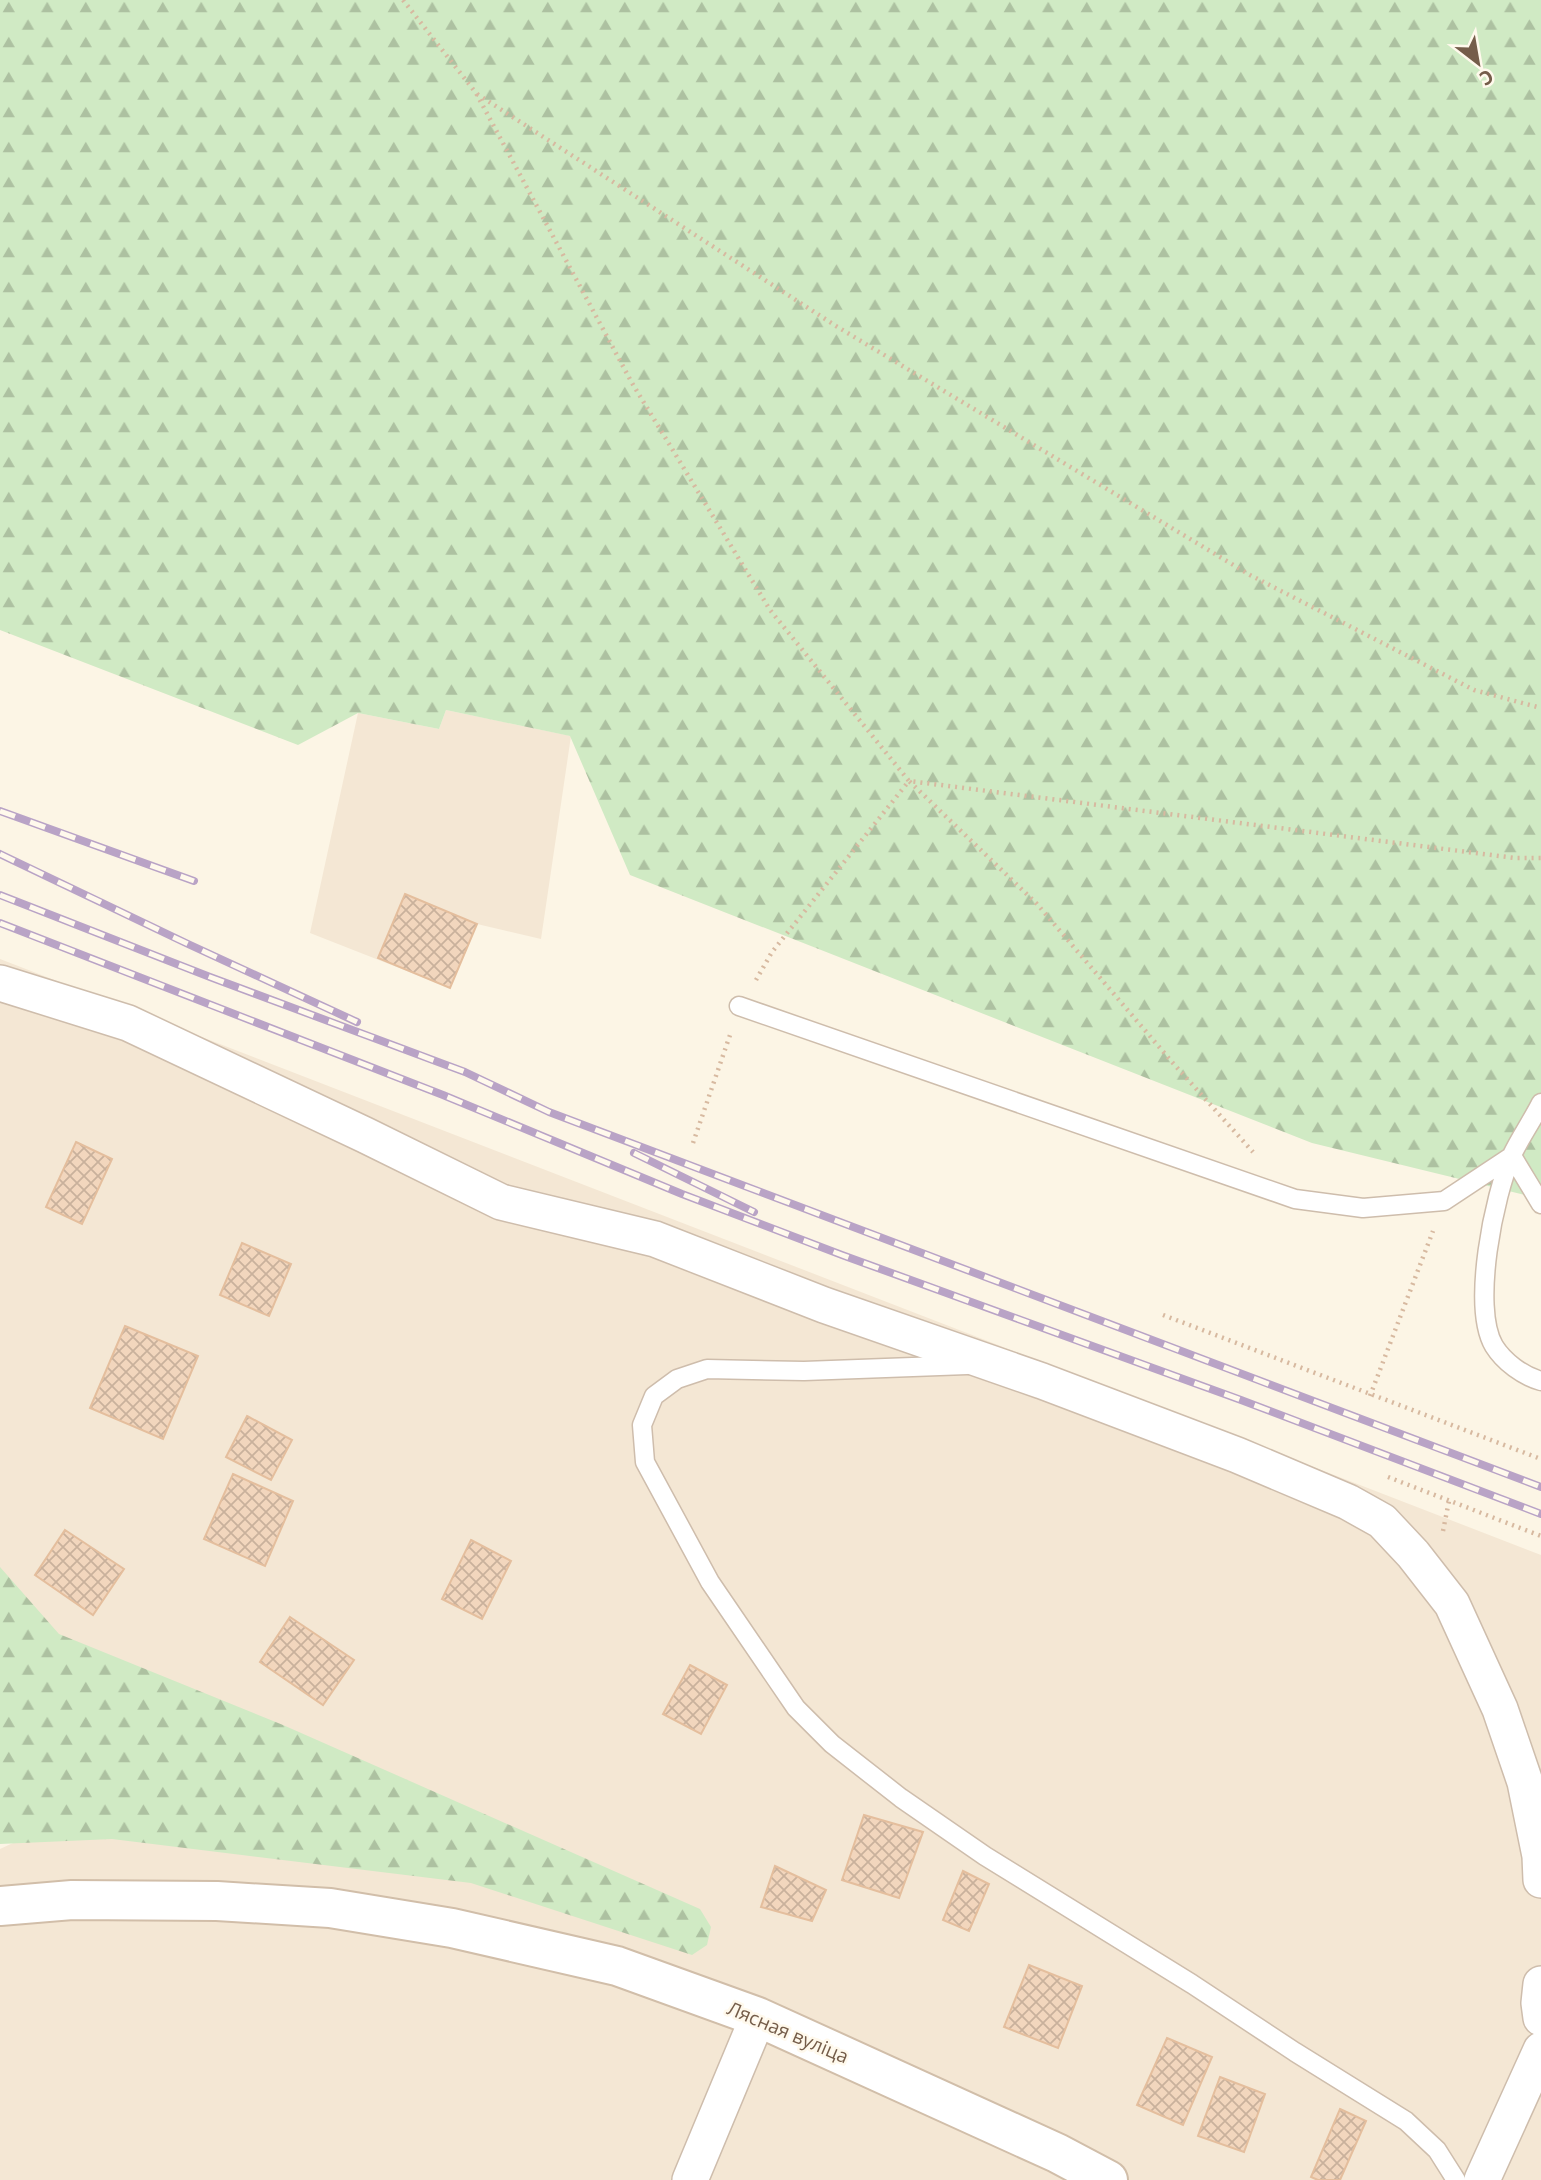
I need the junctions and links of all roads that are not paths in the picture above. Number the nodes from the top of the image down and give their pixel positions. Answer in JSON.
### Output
{"nodes":[{"id":1,"x":0,"y":983,"type":"edge"},
{"id":2,"x":739,"y":1006,"type":"road end"},
{"id":3,"x":1541,"y":1103,"type":"edge"},
{"id":4,"x":1512,"y":1156,"type":"junction"},
{"id":5,"x":1541,"y":1205,"type":"edge"},
{"id":6,"x":993,"y":1363,"type":"junction"},
{"id":7,"x":1541,"y":1381,"type":"edge"},
{"id":8,"x":1541,"y":1881,"type":"edge"},
{"id":9,"x":0,"y":1906,"type":"edge"},
{"id":10,"x":1541,"y":1984,"type":"edge"},
{"id":11,"x":758,"y":2017,"type":"junction"},
{"id":12,"x":1541,"y":2018,"type":"edge"},
{"id":13,"x":1541,"y":2050,"type":"edge"},
{"id":14,"x":1531,"y":2088,"type":"edge"},
{"id":15,"x":690,"y":2180,"type":"edge"},
{"id":16,"x":1108,"y":2180,"type":"edge"},
{"id":17,"x":1456,"y":2180,"type":"edge"},
{"id":18,"x":1482,"y":2180,"type":"edge"}],
"edges":[{"from":1,"to":6,"type":"street"},
{"from":2,"to":4,"type":"lane"},
{"from":3,"to":4,"type":"lane"},
{"from":4,"to":5,"type":"lane"},
{"from":4,"to":7,"type":"lane"},
{"from":6,"to":8,"type":"street"},
{"from":6,"to":17,"type":"lane"},
{"from":9,"to":11,"type":"street","name":"Лясная вуліца"},
{"from":10,"to":12,"type":"street"},
{"from":11,"to":15,"type":"street"},
{"from":11,"to":16,"type":"street","name":"Лясная вуліца"},
{"from":13,"to":14,"type":"street"},
{"from":14,"to":18,"type":"street"}]}
